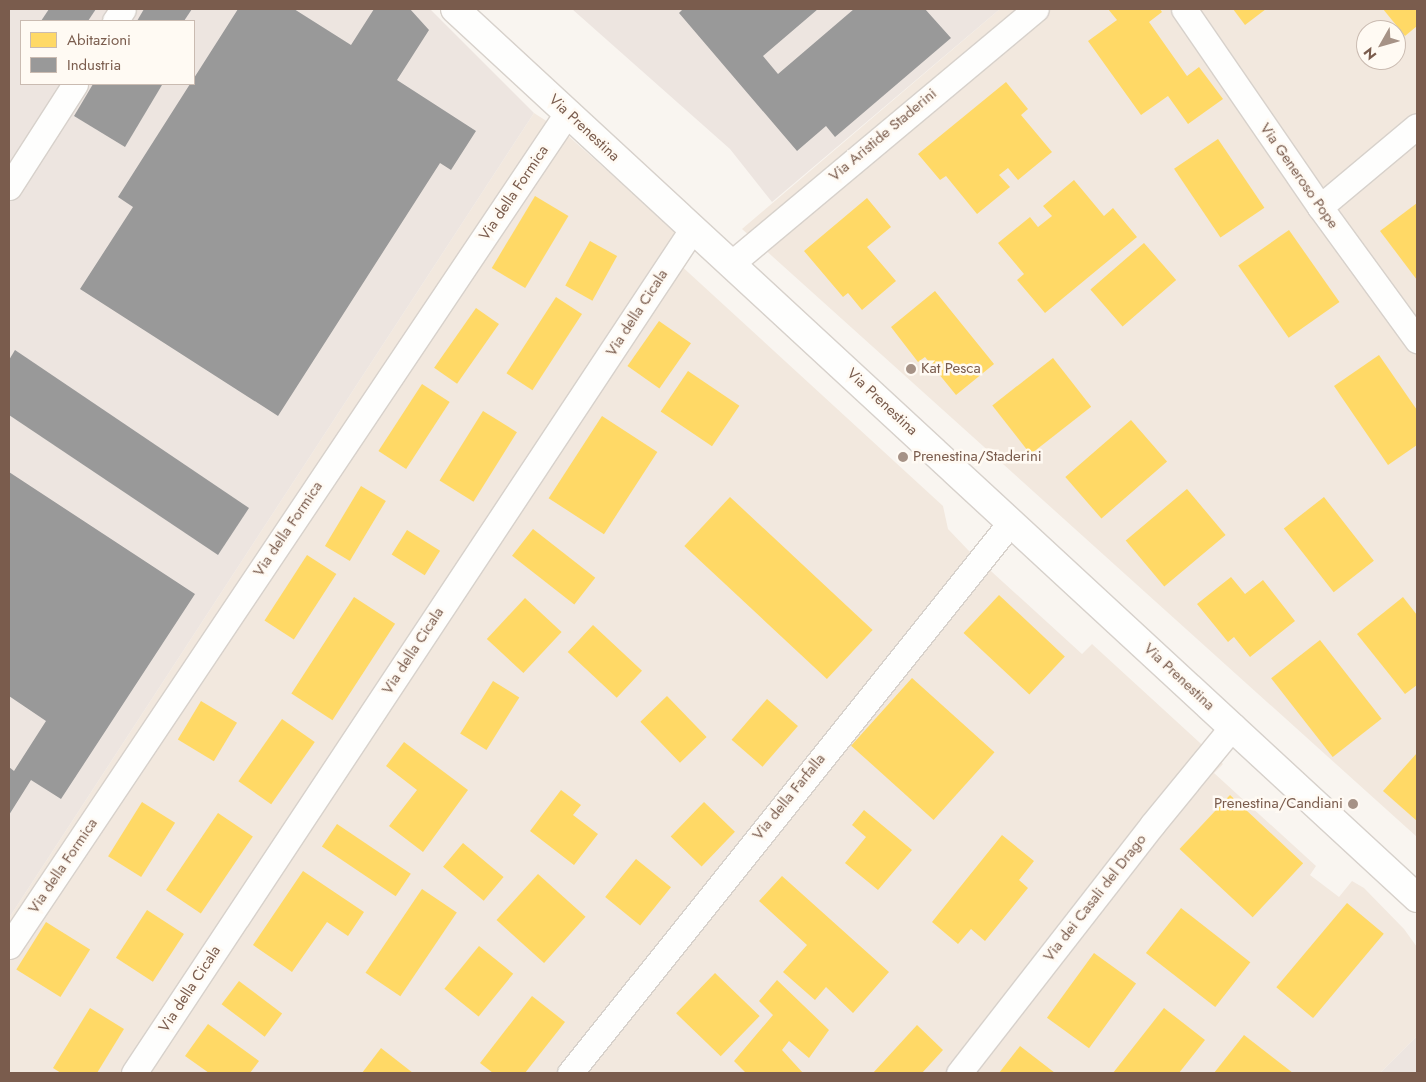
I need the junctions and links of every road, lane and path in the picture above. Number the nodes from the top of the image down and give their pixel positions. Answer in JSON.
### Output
{"nodes":[{"id":1,"x":123,"y":9,"type":"edge"},
{"id":2,"x":456,"y":9,"type":"edge"},
{"id":3,"x":1036,"y":9,"type":"edge"},
{"id":4,"x":1184,"y":9,"type":"edge"},
{"id":5,"x":116,"y":20,"type":"edge"},
{"id":6,"x":74,"y":85,"type":"edge"},
{"id":7,"x":568,"y":112,"type":"junction"},
{"id":8,"x":1417,"y":126,"type":"edge"},
{"id":9,"x":9,"y":186,"type":"edge"},
{"id":10,"x":1320,"y":207,"type":"junction"},
{"id":11,"x":692,"y":228,"type":"junction"},
{"id":12,"x":732,"y":264,"type":"junction"},
{"id":13,"x":1417,"y":340,"type":"edge"},
{"id":14,"x":1011,"y":522,"type":"junction"},
{"id":15,"x":1233,"y":726,"type":"junction"},
{"id":16,"x":1417,"y":898,"type":"edge"},
{"id":17,"x":9,"y":946,"type":"edge"},
{"id":18,"x":134,"y":1073,"type":"edge"},
{"id":19,"x":570,"y":1073,"type":"edge"},
{"id":20,"x":959,"y":1073,"type":"edge"}],
"edges":[{"from":1,"to":5,"type":"street"},
{"from":2,"to":7,"type":"street","name":"Via Prenestina"},
{"from":3,"to":12,"type":"street","name":"Via Aristide Staderini"},
{"from":4,"to":10,"type":"street","name":"Via Generoso Pope"},
{"from":6,"to":9,"type":"street"},
{"from":7,"to":11,"type":"street","name":"Via Prenestina"},
{"from":7,"to":17,"type":"street","name":"Via della Formica"},
{"from":8,"to":10,"type":"street"},
{"from":10,"to":13,"type":"street","name":"Via Generoso Pope"},
{"from":11,"to":12,"type":"street","name":"Via Prenestina"},
{"from":11,"to":18,"type":"street","name":"Via della Cicala"},
{"from":12,"to":14,"type":"street","name":"Via Prenestina"},
{"from":14,"to":15,"type":"street","name":"Via Prenestina"},
{"from":14,"to":19,"type":"street","name":"Via della Farfalla"},
{"from":15,"to":16,"type":"street","name":"Via Prenestina"},
{"from":15,"to":20,"type":"street","name":"Via dei Casali del Drago"}]}
